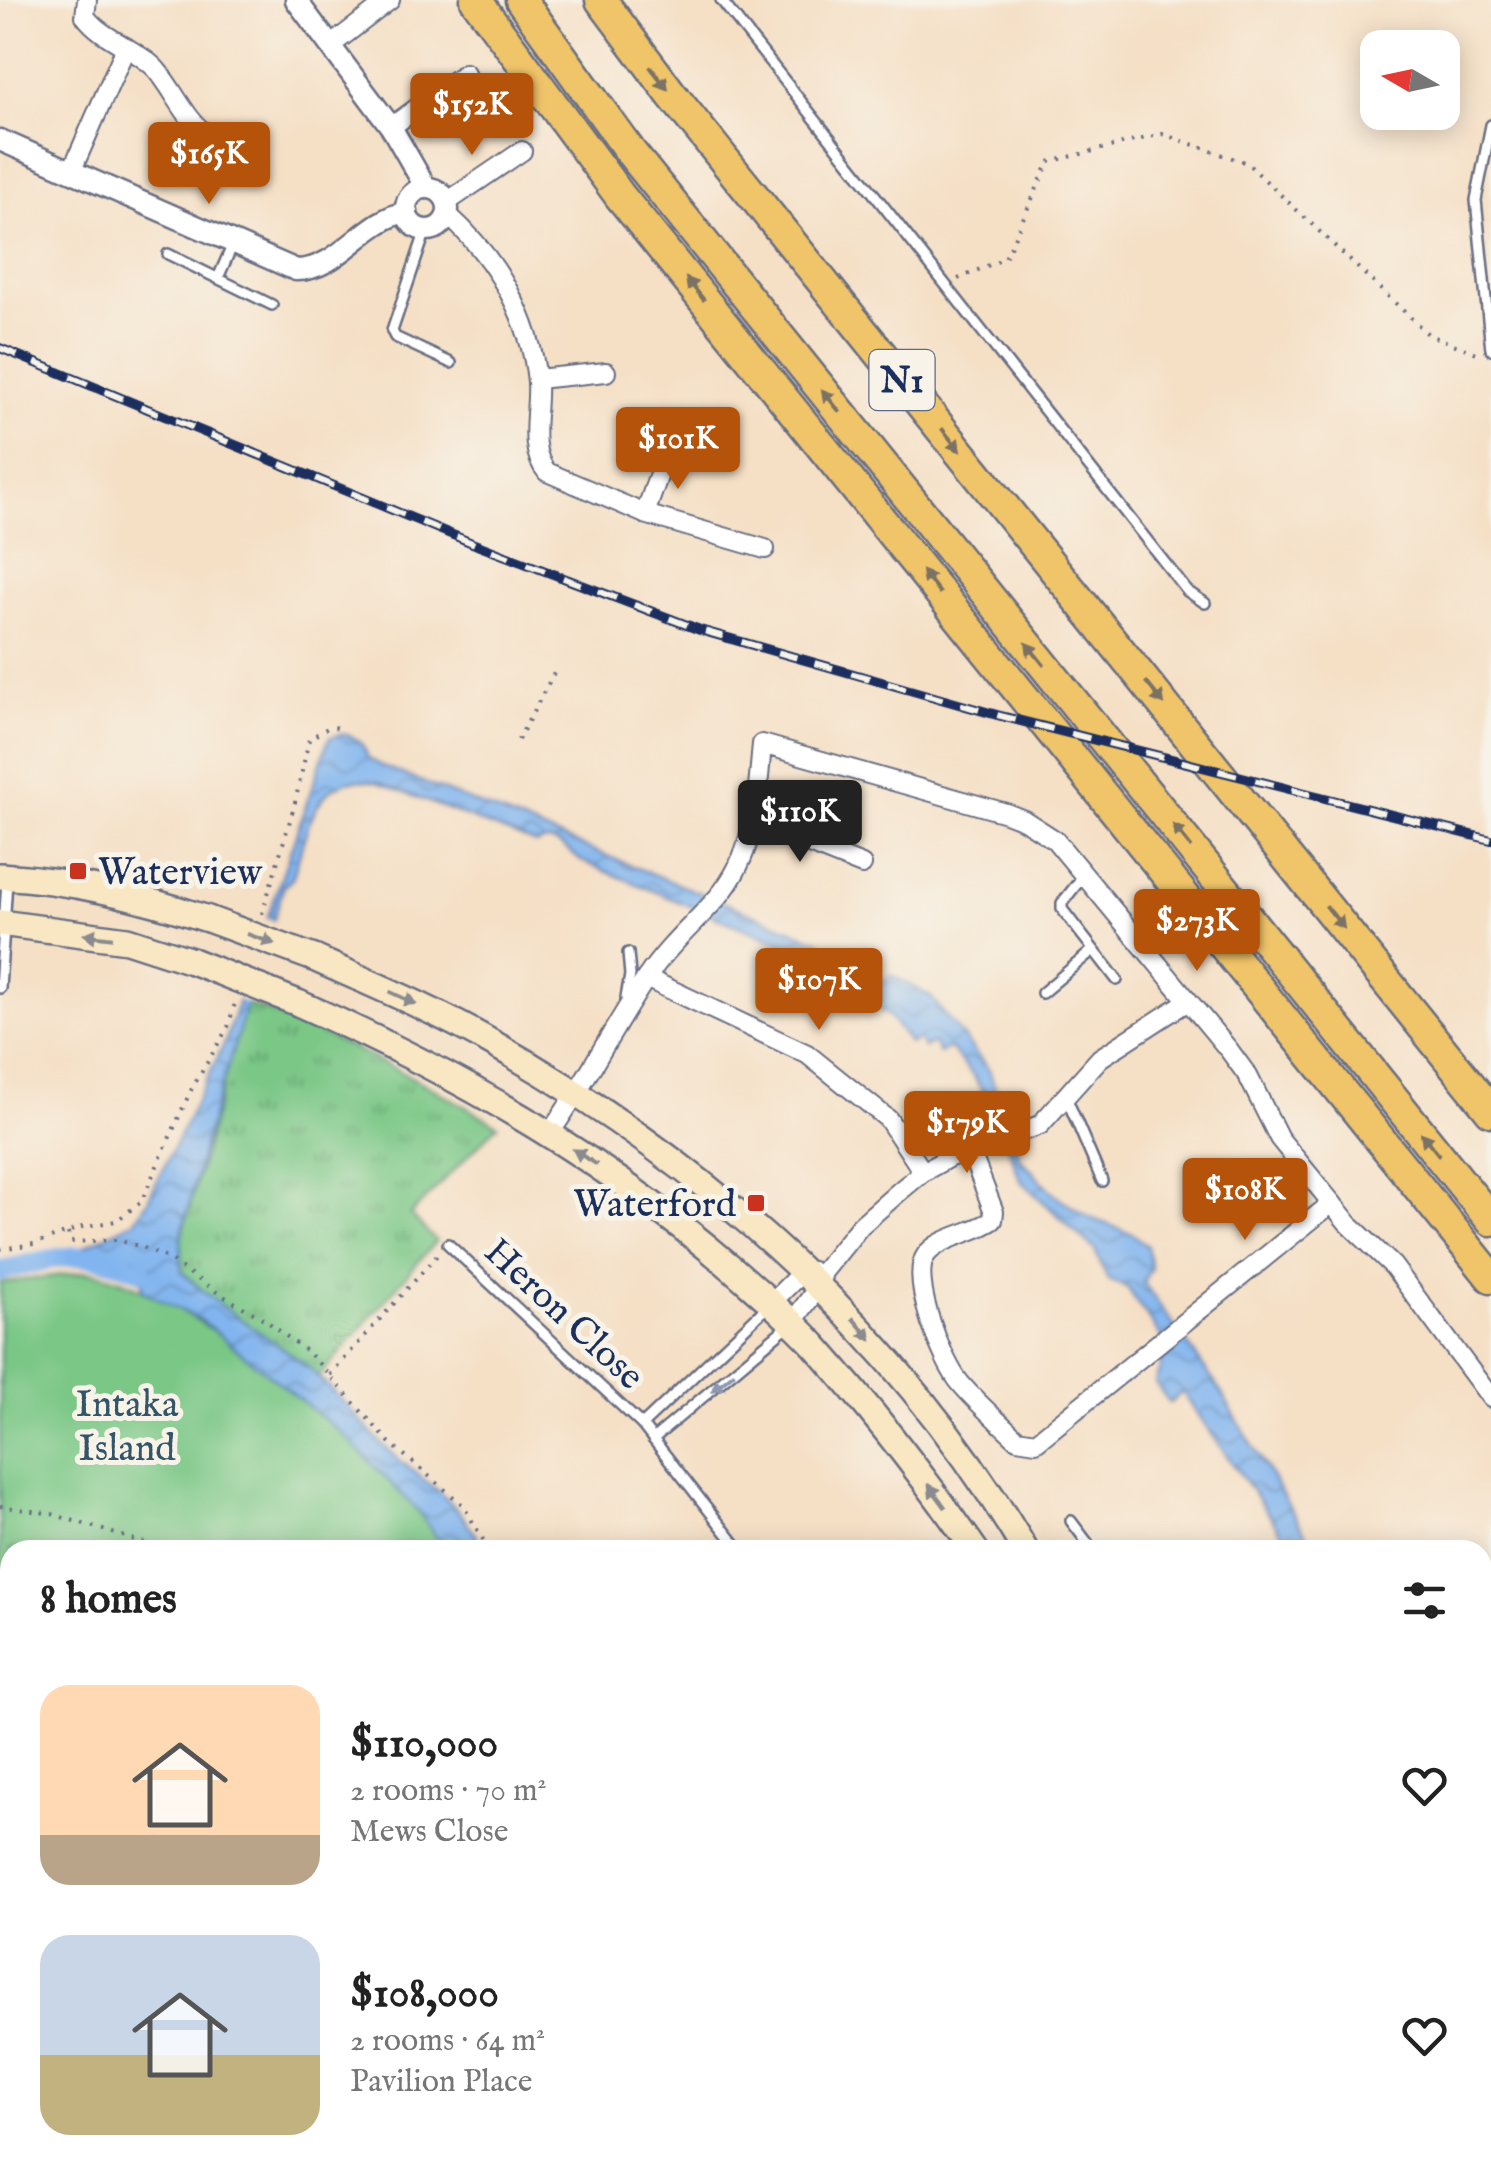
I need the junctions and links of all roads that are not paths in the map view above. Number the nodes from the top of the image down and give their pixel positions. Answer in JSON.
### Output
{"nodes":[{"id":1,"x":87,"y":0,"type":"edge"},
{"id":2,"x":296,"y":0,"type":"edge"},
{"id":3,"x":390,"y":0,"type":"edge"},
{"id":4,"x":476,"y":0,"type":"edge"},
{"id":5,"x":521,"y":0,"type":"edge"},
{"id":6,"x":600,"y":0,"type":"edge"},
{"id":7,"x":720,"y":0,"type":"edge"},
{"id":8,"x":330,"y":46,"type":"junction"},
{"id":9,"x":126,"y":47,"type":"junction"},
{"id":10,"x":465,"y":72,"type":"dead end"},
{"id":11,"x":1491,"y":125,"type":"edge"},
{"id":12,"x":391,"y":127,"type":"junction"},
{"id":13,"x":243,"y":132,"type":"dead end"},
{"id":14,"x":0,"y":140,"type":"edge"},
{"id":15,"x":522,"y":152,"type":"dead end"},
{"id":16,"x":70,"y":172,"type":"junction"},
{"id":17,"x":426,"y":188,"type":"junction"},
{"id":18,"x":448,"y":209,"type":"junction"},
{"id":19,"x":406,"y":212,"type":"junction"},
{"id":20,"x":426,"y":230,"type":"junction"},
{"id":21,"x":232,"y":244,"type":"junction"},
{"id":22,"x":168,"y":254,"type":"dead end"},
{"id":23,"x":218,"y":278,"type":"junction"},
{"id":24,"x":272,"y":306,"type":"dead end"},
{"id":25,"x":1491,"y":349,"type":"edge"},
{"id":26,"x":451,"y":363,"type":"dead end"},
{"id":27,"x":606,"y":372,"type":"dead end"},
{"id":28,"x":536,"y":379,"type":"junction"},
{"id":29,"x":666,"y":454,"type":"dead end"},
{"id":30,"x":645,"y":514,"type":"junction"},
{"id":31,"x":765,"y":548,"type":"dead end"},
{"id":32,"x":1206,"y":603,"type":"dead end"},
{"id":33,"x":1087,"y":776,"type":"junction"},
{"id":34,"x":754,"y":822,"type":"junction"},
{"id":35,"x":862,"y":865,"type":"dead end"},
{"id":36,"x":1084,"y":875,"type":"junction"},
{"id":37,"x":4,"y":876,"type":"edge"},
{"id":38,"x":2,"y":923,"type":"edge"},
{"id":39,"x":1093,"y":950,"type":"junction"},
{"id":40,"x":628,"y":952,"type":"dead end"},
{"id":41,"x":646,"y":978,"type":"junction"},
{"id":42,"x":1117,"y":980,"type":"dead end"},
{"id":43,"x":0,"y":988,"type":"edge"},
{"id":44,"x":1042,"y":993,"type":"dead end"},
{"id":45,"x":1188,"y":1001,"type":"junction"},
{"id":46,"x":619,"y":1025,"type":"junction"},
{"id":47,"x":578,"y":1094,"type":"junction"},
{"id":48,"x":1066,"y":1097,"type":"junction"},
{"id":49,"x":1491,"y":1111,"type":"edge"},
{"id":50,"x":550,"y":1134,"type":"junction"},
{"id":51,"x":970,"y":1150,"type":"junction"},
{"id":52,"x":923,"y":1172,"type":"junction"},
{"id":53,"x":1102,"y":1181,"type":"dead end"},
{"id":54,"x":1332,"y":1203,"type":"junction"},
{"id":55,"x":1491,"y":1220,"type":"edge"},
{"id":56,"x":448,"y":1244,"type":"road end"},
{"id":57,"x":815,"y":1276,"type":"junction"},
{"id":58,"x":1491,"y":1277,"type":"edge"},
{"id":59,"x":1491,"y":1301,"type":"edge"},
{"id":60,"x":771,"y":1303,"type":"junction"},
{"id":61,"x":792,"y":1322,"type":"junction"},
{"id":62,"x":1491,"y":1398,"type":"edge"},
{"id":63,"x":642,"y":1425,"type":"junction"},
{"id":64,"x":652,"y":1440,"type":"junction"},
{"id":65,"x":1071,"y":1521,"type":"dead end"},
{"id":66,"x":732,"y":1540,"type":"edge"},
{"id":67,"x":969,"y":1540,"type":"edge"},
{"id":68,"x":1019,"y":1540,"type":"edge"},
{"id":69,"x":1085,"y":1540,"type":"edge"}],
"edges":[{"from":1,"to":9,"type":"street"},
{"from":2,"to":8,"type":"street"},
{"from":3,"to":8,"type":"street"},
{"from":33,"to":4,"type":"highway","one_way":true},
{"from":55,"to":5,"type":"highway","number":"N1","one_way":true},
{"from":6,"to":49,"type":"highway","number":"N1","one_way":true},
{"from":7,"to":32,"type":"lane"},
{"from":8,"to":12,"type":"street"},
{"from":9,"to":13,"type":"street"},
{"from":9,"to":16,"type":"street"},
{"from":10,"to":12,"type":"street"},
{"from":11,"to":25,"type":"lane"},
{"from":12,"to":17,"type":"street"},
{"from":14,"to":16,"type":"street"},
{"from":15,"to":18,"type":"street"},
{"from":16,"to":21,"type":"street"},
{"from":17,"to":18,"type":"street"},
{"from":17,"to":19,"type":"street"},
{"from":18,"to":20,"type":"street"},
{"from":18,"to":28,"type":"street"},
{"from":19,"to":20,"type":"street"},
{"from":19,"to":21,"type":"street"},
{"from":20,"to":26,"type":"lane"},
{"from":21,"to":23,"type":"lane"},
{"from":22,"to":23,"type":"lane"},
{"from":23,"to":24,"type":"lane"},
{"from":27,"to":28,"type":"street"},
{"from":28,"to":30,"type":"street"},
{"from":29,"to":30,"type":"street"},
{"from":30,"to":31,"type":"street"},
{"from":33,"to":58,"type":"highway"},
{"from":33,"to":59,"type":"highway"},
{"from":34,"to":35,"type":"street"},
{"from":34,"to":36,"type":"street"},
{"from":34,"to":41,"type":"street"},
{"from":36,"to":39,"type":"lane"},
{"from":36,"to":45,"type":"street"},
{"from":37,"to":38,"type":"lane"},
{"from":37,"to":47,"type":"main road","one_way":true,"bridge":true},
{"from":38,"to":43,"type":"lane"},
{"from":50,"to":38,"type":"main road","one_way":true,"bridge":true},
{"from":39,"to":42,"type":"lane"},
{"from":39,"to":44,"type":"lane"},
{"from":40,"to":46,"type":"lane"},
{"from":41,"to":46,"type":"street"},
{"from":41,"to":52,"type":"street"},
{"from":45,"to":48,"type":"street"},
{"from":45,"to":54,"type":"street"},
{"from":46,"to":47,"type":"street"},
{"from":47,"to":50,"type":"street"},
{"from":47,"to":57,"type":"main road"},
{"from":48,"to":51,"type":"street"},
{"from":48,"to":53,"type":"lane"},
{"from":60,"to":50,"type":"main road","one_way":true},
{"from":51,"to":52,"type":"street"},
{"from":51,"to":54,"type":"street"},
{"from":52,"to":57,"type":"street"},
{"from":54,"to":62,"type":"street"},
{"from":56,"to":63,"type":"lane","name":"Heron Close"},
{"from":57,"to":60,"type":"street"},
{"from":57,"to":61,"type":"street"},
{"from":57,"to":68,"type":"main road","one_way":true},
{"from":60,"to":61,"type":"main road"},
{"from":60,"to":63,"type":"lane"},
{"from":61,"to":64,"type":"lane","one_way":true},
{"from":67,"to":61,"type":"main road","one_way":true},
{"from":63,"to":64,"type":"lane","name":"Heron Close"},
{"from":64,"to":66,"type":"lane","name":"Heron Close"},
{"from":65,"to":69,"type":"lane"}]}
